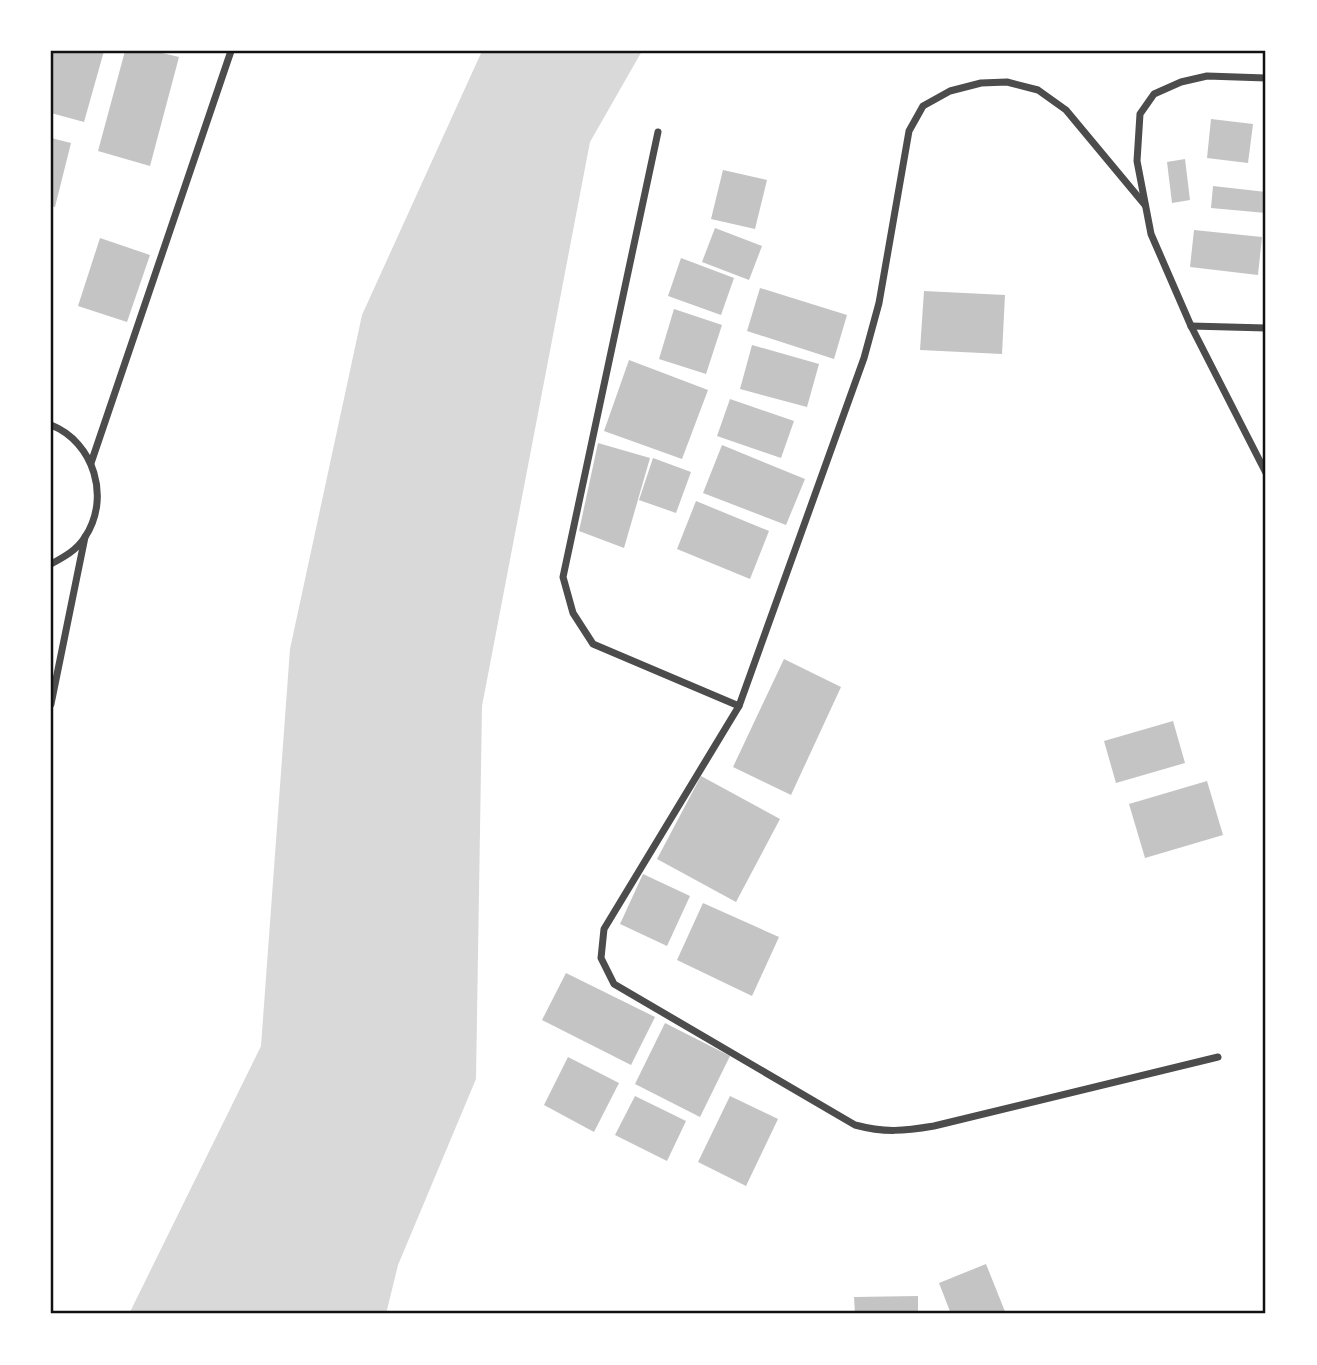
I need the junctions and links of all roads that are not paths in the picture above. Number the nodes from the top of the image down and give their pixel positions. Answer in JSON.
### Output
{"nodes":[{"id":1,"x":232,"y":51,"type":"edge"},
{"id":2,"x":1266,"y":78,"type":"edge"},
{"id":3,"x":658,"y":132,"type":"dead end"},
{"id":4,"x":1144,"y":205,"type":"junction"},
{"id":5,"x":1191,"y":326,"type":"junction"},
{"id":6,"x":1266,"y":328,"type":"edge"},
{"id":7,"x":51,"y":425,"type":"edge"},
{"id":8,"x":91,"y":463,"type":"junction"},
{"id":9,"x":1266,"y":473,"type":"edge"},
{"id":10,"x":85,"y":537,"type":"junction"},
{"id":11,"x":51,"y":564,"type":"edge"},
{"id":12,"x":51,"y":704,"type":"edge"},
{"id":13,"x":739,"y":706,"type":"junction"},
{"id":14,"x":1218,"y":1057,"type":"dead end"}],
"edges":[{"from":1,"to":8,"type":"street"},
{"from":2,"to":4,"type":"street"},
{"from":3,"to":13,"type":"street"},
{"from":4,"to":5,"type":"street"},
{"from":4,"to":13,"type":"street"},
{"from":5,"to":6,"type":"street"},
{"from":5,"to":9,"type":"street"},
{"from":7,"to":8,"type":"street"},
{"from":8,"to":10,"type":"street"},
{"from":10,"to":11,"type":"street"},
{"from":10,"to":12,"type":"street"},
{"from":13,"to":14,"type":"street"}]}
